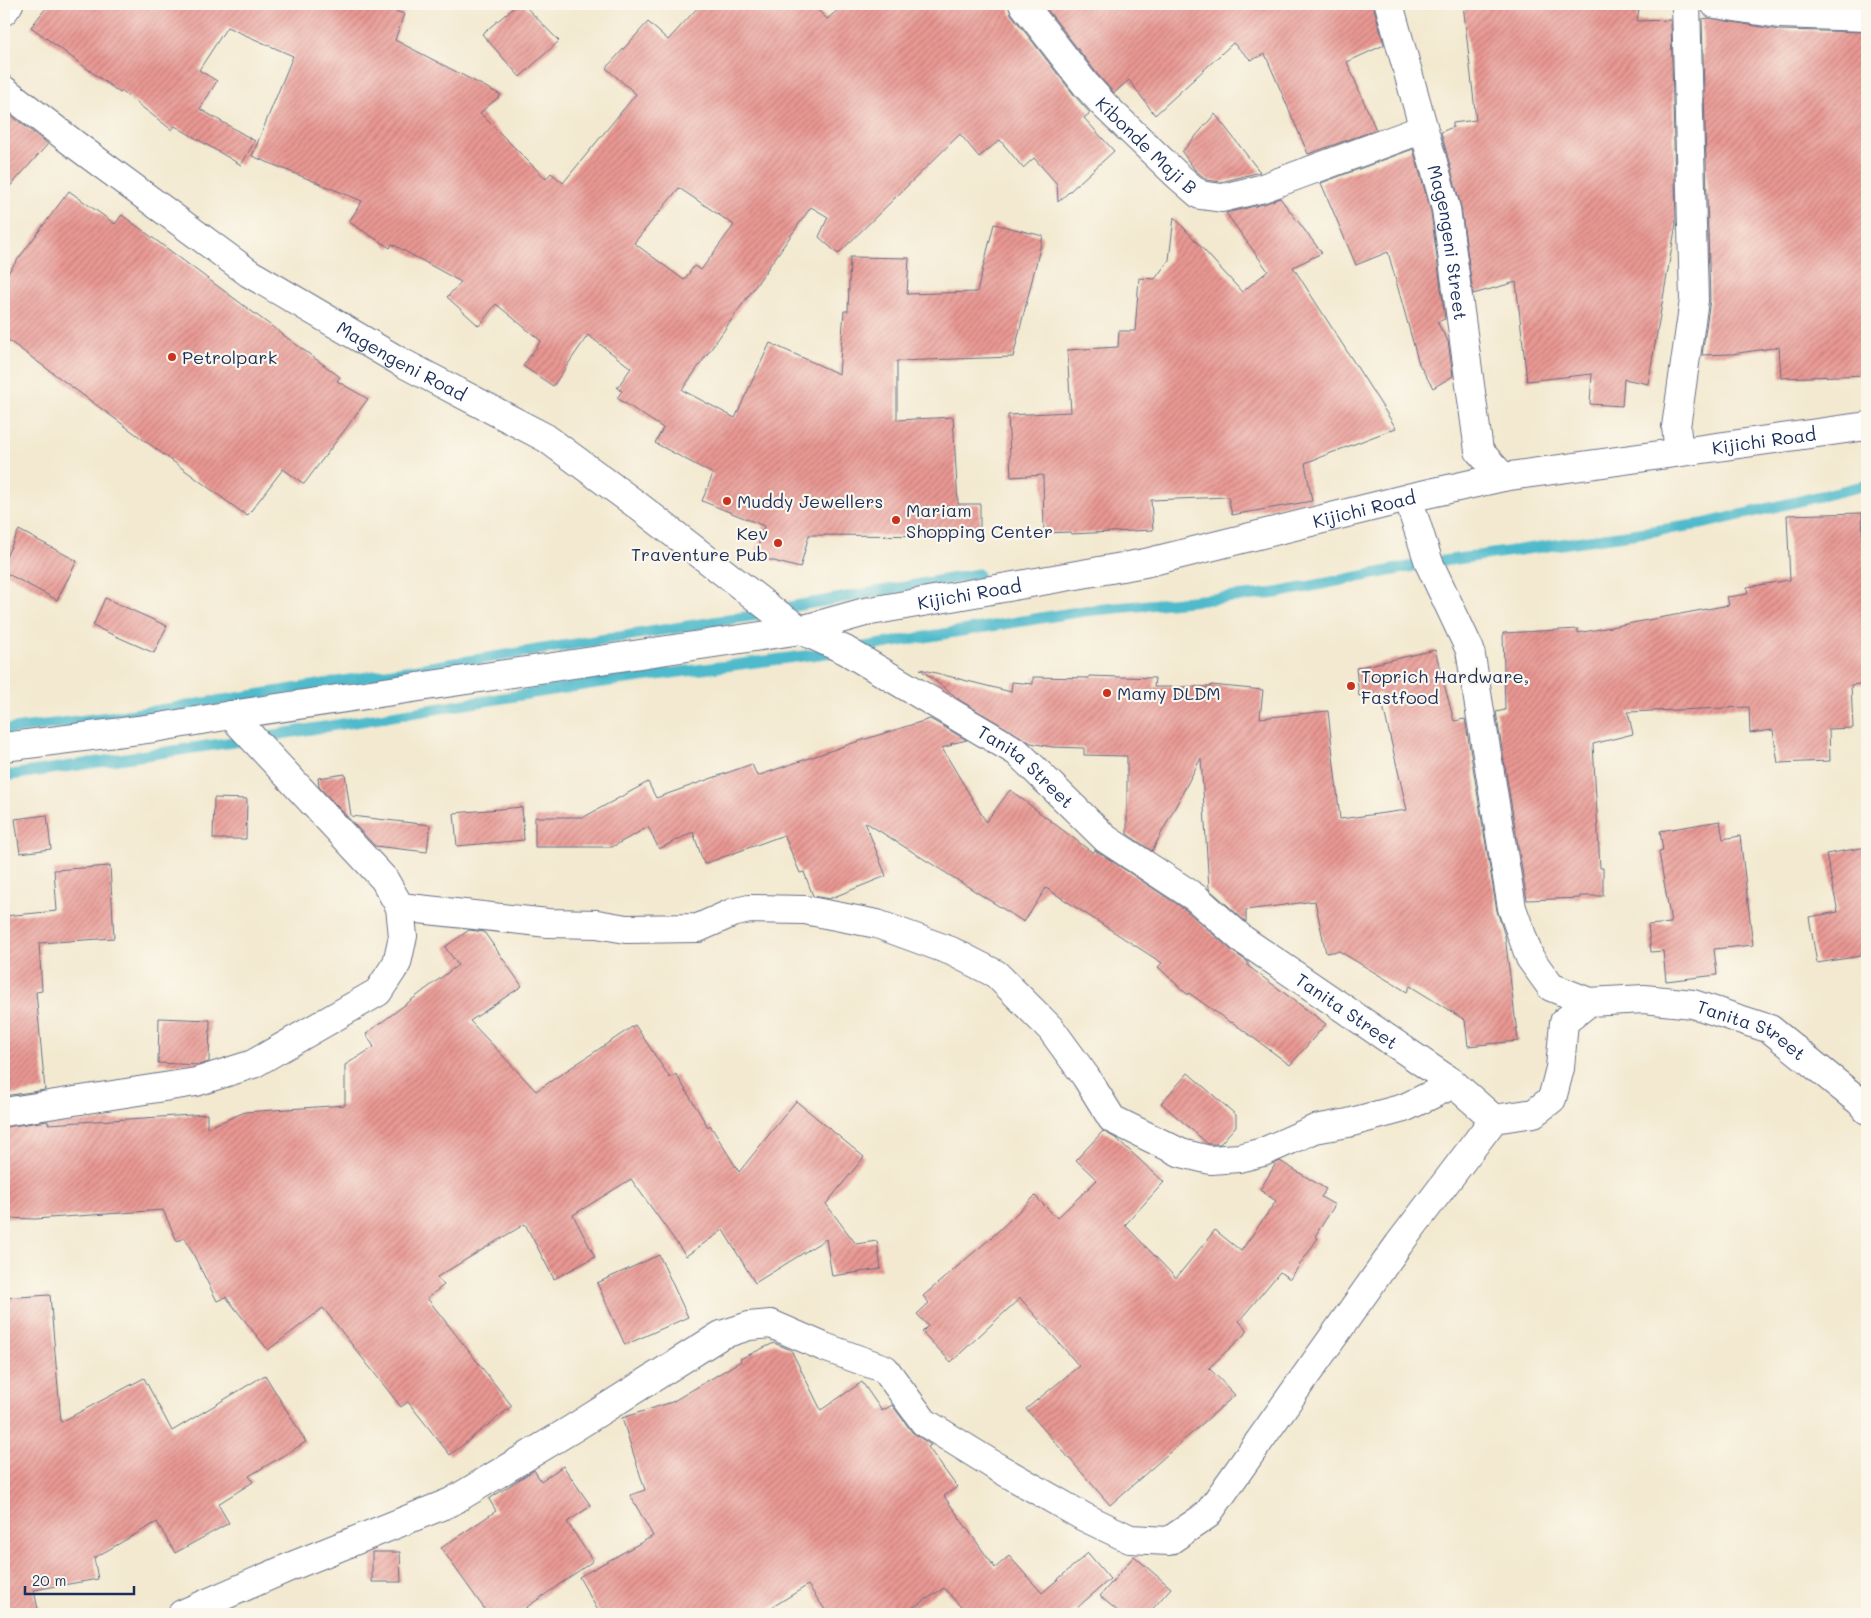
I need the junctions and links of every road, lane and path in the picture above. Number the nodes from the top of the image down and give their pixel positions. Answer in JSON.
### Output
{"nodes":[{"id":1,"x":9,"y":4,"type":"edge"},
{"id":2,"x":1023,"y":4,"type":"edge"},
{"id":3,"x":1389,"y":4,"type":"edge"},
{"id":4,"x":1686,"y":4,"type":"edge"},
{"id":5,"x":1715,"y":4,"type":"edge"},
{"id":6,"x":4,"y":11,"type":"edge"},
{"id":7,"x":1867,"y":16,"type":"edge"},
{"id":8,"x":4,"y":90,"type":"edge"},
{"id":9,"x":1423,"y":129,"type":"junction"},
{"id":10,"x":1867,"y":426,"type":"edge"},
{"id":11,"x":1679,"y":452,"type":"junction"},
{"id":12,"x":1502,"y":477,"type":"junction"},
{"id":13,"x":1408,"y":498,"type":"junction"},
{"id":14,"x":801,"y":630,"type":"junction"},
{"id":15,"x":231,"y":715,"type":"junction"},
{"id":16,"x":4,"y":747,"type":"edge"},
{"id":17,"x":400,"y":907,"type":"junction"},
{"id":18,"x":1589,"y":1002,"type":"junction"},
{"id":19,"x":1454,"y":1084,"type":"junction"},
{"id":20,"x":1867,"y":1110,"type":"edge"},
{"id":21,"x":4,"y":1112,"type":"edge"},
{"id":22,"x":1494,"y":1119,"type":"junction"},
{"id":23,"x":182,"y":1614,"type":"edge"}],
"edges":[{"from":1,"to":6,"type":"street"},
{"from":2,"to":9,"type":"street","name":"Kibonde Maji B"},
{"from":3,"to":9,"type":"street","name":"Magengeni Street"},
{"from":4,"to":11,"type":"street"},
{"from":5,"to":7,"type":"street"},
{"from":8,"to":14,"type":"street","name":"Magengeni Road"},
{"from":9,"to":12,"type":"street","name":"Magengeni Street"},
{"from":10,"to":11,"type":"street","name":"Kijichi Road"},
{"from":11,"to":12,"type":"street","name":"Kijichi Road"},
{"from":12,"to":13,"type":"street","name":"Kijichi Road"},
{"from":13,"to":14,"type":"street","name":"Kijichi Road"},
{"from":13,"to":18,"type":"street"},
{"from":14,"to":15,"type":"street","name":"Kijichi Road"},
{"from":14,"to":19,"type":"street","name":"Tanita Street"},
{"from":15,"to":16,"type":"street","name":"Kijichi Road"},
{"from":15,"to":17,"type":"street"},
{"from":17,"to":19,"type":"street"},
{"from":17,"to":21,"type":"street"},
{"from":18,"to":20,"type":"street","name":"Tanita Street"},
{"from":18,"to":22,"type":"street"},
{"from":19,"to":22,"type":"street","name":"Tanita Street"},
{"from":22,"to":23,"type":"street"}]}
